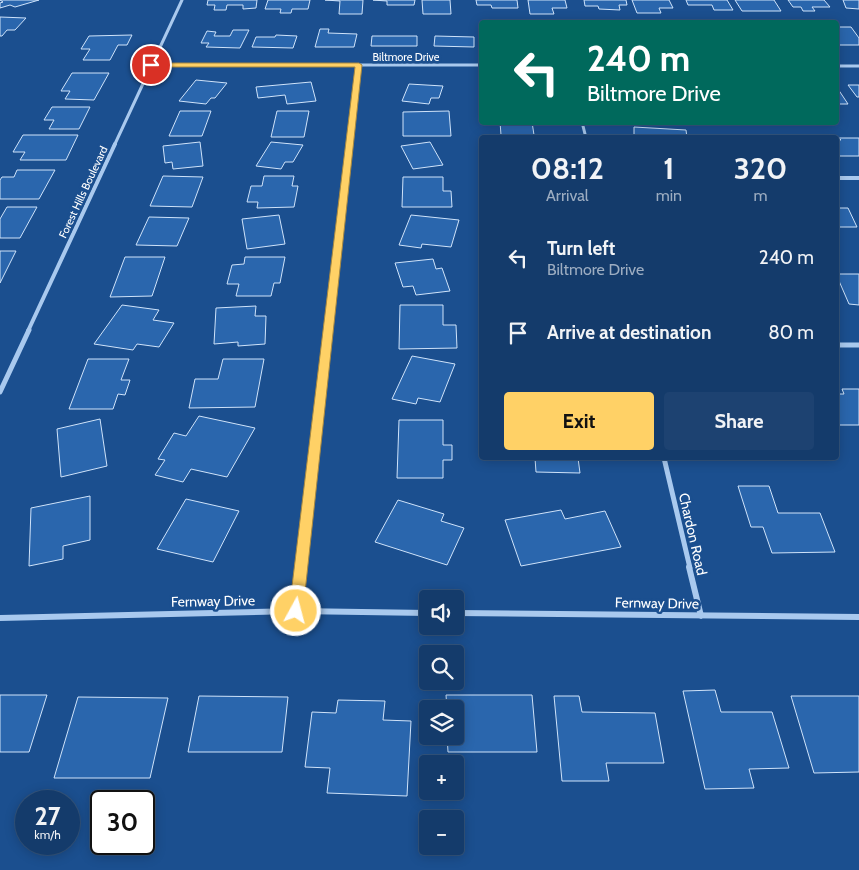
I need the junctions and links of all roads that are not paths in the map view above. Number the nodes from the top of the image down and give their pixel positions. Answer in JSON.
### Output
{"nodes":[{"id":1,"x":182,"y":0,"type":"edge"},
{"id":2,"x":151,"y":65,"type":"junction"},
{"id":3,"x":359,"y":65,"type":"junction"},
{"id":4,"x":479,"y":65,"type":"edge"},
{"id":5,"x":839,"y":66,"type":"edge"},
{"id":6,"x":859,"y":66,"type":"edge"},
{"id":7,"x":839,"y":178,"type":"edge"},
{"id":8,"x":859,"y":178,"type":"edge"},
{"id":9,"x":839,"y":345,"type":"edge"},
{"id":10,"x":859,"y":345,"type":"edge"},
{"id":11,"x":0,"y":392,"type":"edge"},
{"id":12,"x":664,"y":460,"type":"edge"},
{"id":13,"x":296,"y":611,"type":"junction"},
{"id":14,"x":419,"y":613,"type":"edge"},
{"id":15,"x":464,"y":613,"type":"edge"},
{"id":16,"x":701,"y":616,"type":"junction"},
{"id":17,"x":859,"y":617,"type":"edge"},
{"id":18,"x":0,"y":618,"type":"edge"}],
"edges":[{"from":1,"to":2,"type":"street","name":"Forest Hills Boulevard"},
{"from":2,"to":3,"type":"street","name":"Biltmore Drive"},
{"from":2,"to":11,"type":"street","name":"Forest Hills Boulevard"},
{"from":3,"to":4,"type":"street","name":"Biltmore Drive"},
{"from":3,"to":13,"type":"street"},
{"from":5,"to":6,"type":"street"},
{"from":7,"to":8,"type":"street"},
{"from":9,"to":10,"type":"street"},
{"from":12,"to":16,"type":"street","name":"Chardon Road"},
{"from":13,"to":14,"type":"street","name":"Fernway Drive"},
{"from":13,"to":18,"type":"street","name":"Fernway Drive"},
{"from":15,"to":16,"type":"street","name":"Fernway Drive"},
{"from":16,"to":17,"type":"street","name":"Fernway Drive"}]}
